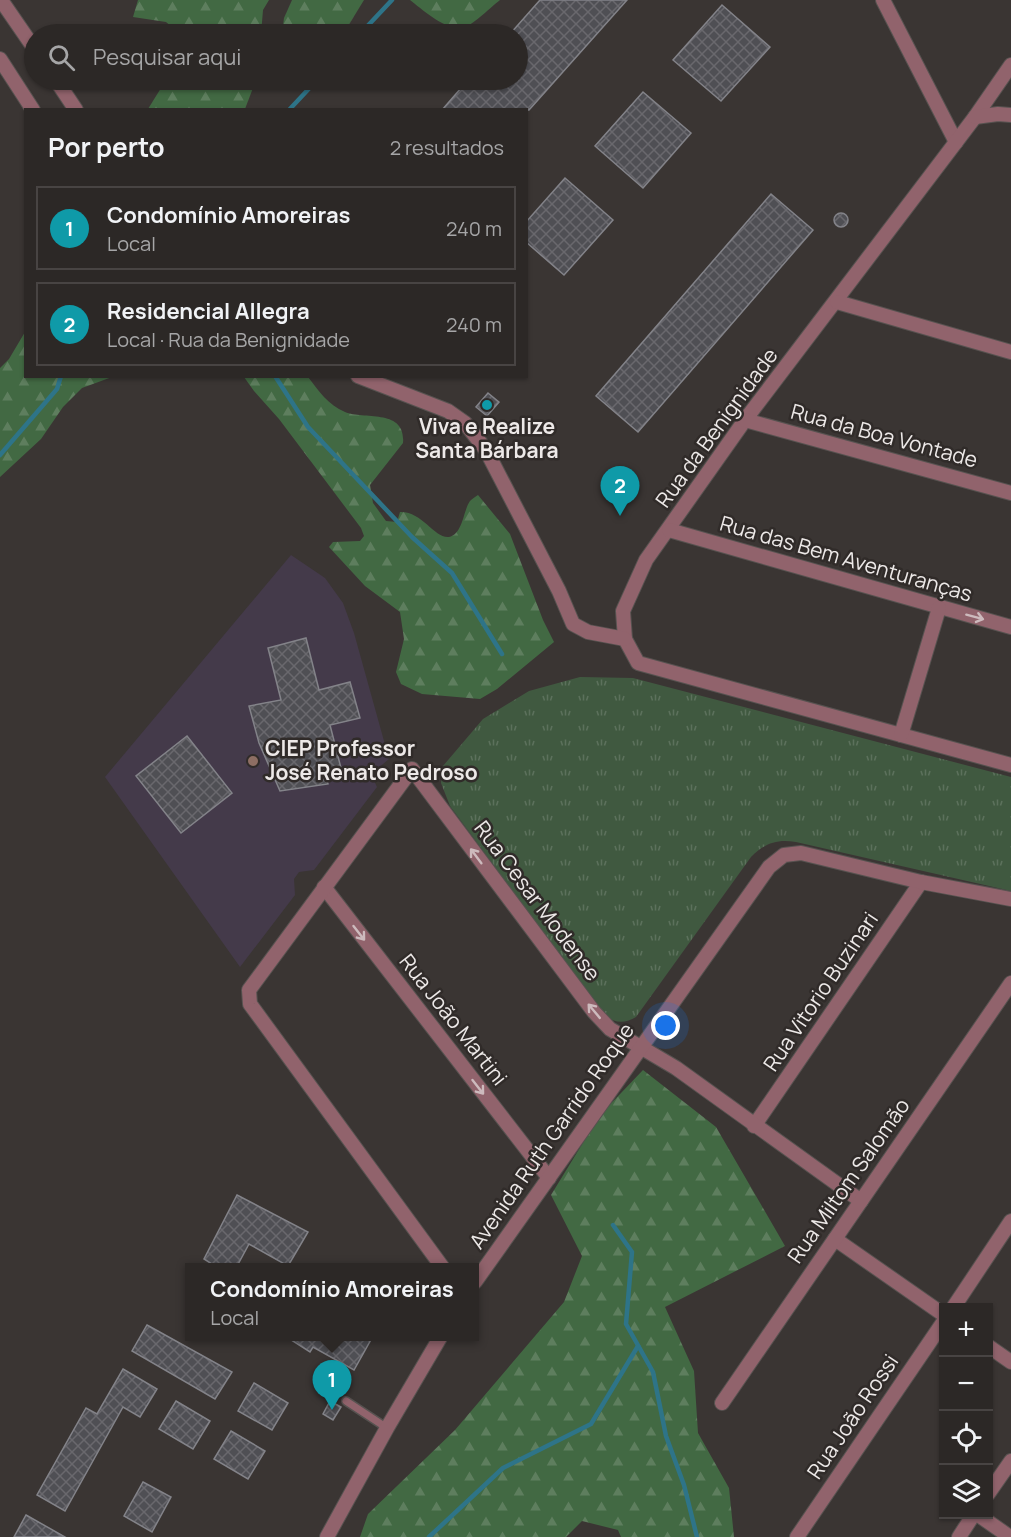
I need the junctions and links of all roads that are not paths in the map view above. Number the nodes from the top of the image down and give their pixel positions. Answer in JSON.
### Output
{"nodes":[{"id":1,"x":1,"y":0,"type":"edge"},
{"id":2,"x":884,"y":0,"type":"edge"},
{"id":3,"x":24,"y":33,"type":"edge"},
{"id":4,"x":0,"y":59,"type":"edge"},
{"id":5,"x":1011,"y":66,"type":"edge"},
{"id":6,"x":63,"y":90,"type":"edge"},
{"id":7,"x":32,"y":108,"type":"edge"},
{"id":8,"x":75,"y":108,"type":"edge"},
{"id":9,"x":1011,"y":115,"type":"edge"},
{"id":10,"x":975,"y":117,"type":"junction"},
{"id":11,"x":956,"y":142,"type":"junction"},
{"id":12,"x":837,"y":302,"type":"junction"},
{"id":13,"x":1011,"y":352,"type":"edge"},
{"id":14,"x":368,"y":378,"type":"edge"},
{"id":15,"x":387,"y":382,"type":"edge"},
{"id":16,"x":745,"y":420,"type":"junction"},
{"id":17,"x":1011,"y":493,"type":"edge"},
{"id":18,"x":669,"y":530,"type":"junction"},
{"id":19,"x":939,"y":608,"type":"junction"},
{"id":20,"x":1011,"y":627,"type":"edge"},
{"id":21,"x":625,"y":639,"type":"junction"},
{"id":22,"x":901,"y":735,"type":"junction"},
{"id":23,"x":1011,"y":765,"type":"edge"},
{"id":24,"x":921,"y":882,"type":"junction"},
{"id":25,"x":324,"y":886,"type":"junction"},
{"id":26,"x":1011,"y":899,"type":"edge"},
{"id":27,"x":1011,"y":983,"type":"edge"},
{"id":28,"x":639,"y":1047,"type":"junction"},
{"id":29,"x":754,"y":1126,"type":"junction"},
{"id":30,"x":549,"y":1179,"type":"junction"},
{"id":31,"x":861,"y":1201,"type":"junction"},
{"id":32,"x":1011,"y":1221,"type":"edge"},
{"id":33,"x":835,"y":1239,"type":"junction"},
{"id":34,"x":439,"y":1263,"type":"edge"},
{"id":35,"x":479,"y":1275,"type":"edge"},
{"id":36,"x":955,"y":1303,"type":"edge"},
{"id":37,"x":939,"y":1312,"type":"edge"},
{"id":38,"x":939,"y":1328,"type":"edge"},
{"id":39,"x":438,"y":1341,"type":"edge"},
{"id":40,"x":993,"y":1349,"type":"edge"},
{"id":41,"x":1011,"y":1362,"type":"edge"},
{"id":42,"x":346,"y":1401,"type":"dead end"},
{"id":43,"x":722,"y":1403,"type":"dead end"},
{"id":44,"x":387,"y":1428,"type":"junction"},
{"id":45,"x":1011,"y":1461,"type":"edge"},
{"id":46,"x":993,"y":1487,"type":"edge"},
{"id":47,"x":973,"y":1519,"type":"edge"},
{"id":48,"x":982,"y":1519,"type":"edge"},
{"id":49,"x":327,"y":1537,"type":"edge"},
{"id":50,"x":797,"y":1537,"type":"edge"},
{"id":51,"x":959,"y":1537,"type":"edge"},
{"id":52,"x":1010,"y":1537,"type":"edge"}],
"edges":[{"from":1,"to":3,"type":"street"},
{"from":2,"to":11,"type":"street"},
{"from":4,"to":7,"type":"street"},
{"from":5,"to":10,"type":"street","name":"Rua da Benignidade"},
{"from":6,"to":8,"type":"street"},
{"from":9,"to":10,"type":"street"},
{"from":10,"to":11,"type":"street","name":"Rua da Benignidade"},
{"from":11,"to":12,"type":"street","name":"Rua da Benignidade"},
{"from":12,"to":13,"type":"street"},
{"from":12,"to":16,"type":"street","name":"Rua da Benignidade"},
{"from":14,"to":15,"type":"street"},
{"from":15,"to":21,"type":"street"},
{"from":16,"to":17,"type":"street","name":"Rua da Boa Vontade"},
{"from":16,"to":18,"type":"street","name":"Rua da Benignidade"},
{"from":18,"to":19,"type":"street","name":"Rua das Bem Aventuranças"},
{"from":18,"to":21,"type":"street","name":"Rua da Benignidade"},
{"from":19,"to":20,"type":"street","name":"Rua das Bem Aventuranças","one_way":true},
{"from":19,"to":22,"type":"street"},
{"from":21,"to":22,"type":"street","name":"Rua da Benignidade"},
{"from":22,"to":23,"type":"street","name":"Rua da Benignidade"},
{"from":24,"to":26,"type":"street","name":"Avenida Ruth Garrido Roque"},
{"from":24,"to":28,"type":"street","name":"Avenida Ruth Garrido Roque"},
{"from":24,"to":29,"type":"street","name":"Rua Vitorio Buzinari"},
{"from":28,"to":25,"type":"street","name":"Rua Cesar Modense","one_way":true},
{"from":25,"to":30,"type":"street","name":"Rua João Martini","one_way":true},
{"from":25,"to":34,"type":"street"},
{"from":27,"to":31,"type":"street","name":"Rua Miltom Salomão"},
{"from":28,"to":29,"type":"street","name":"Rua Cesar Modense"},
{"from":28,"to":30,"type":"street","name":"Avenida Ruth Garrido Roque"},
{"from":29,"to":31,"type":"street","name":"Rua Cesar Modense"},
{"from":30,"to":35,"type":"street","name":"Avenida Ruth Garrido Roque"},
{"from":31,"to":33,"type":"street","name":"Rua Miltom Salomão"},
{"from":32,"to":36,"type":"street"},
{"from":33,"to":37,"type":"street"},
{"from":33,"to":43,"type":"street","name":"Rua Miltom Salomão"},
{"from":38,"to":50,"type":"street","name":"Rua João Rossi"},
{"from":39,"to":44,"type":"street"},
{"from":40,"to":41,"type":"street"},
{"from":42,"to":44,"type":"lane"},
{"from":44,"to":49,"type":"street"},
{"from":45,"to":46,"type":"street"},
{"from":47,"to":51,"type":"street"},
{"from":48,"to":52,"type":"street"}]}
